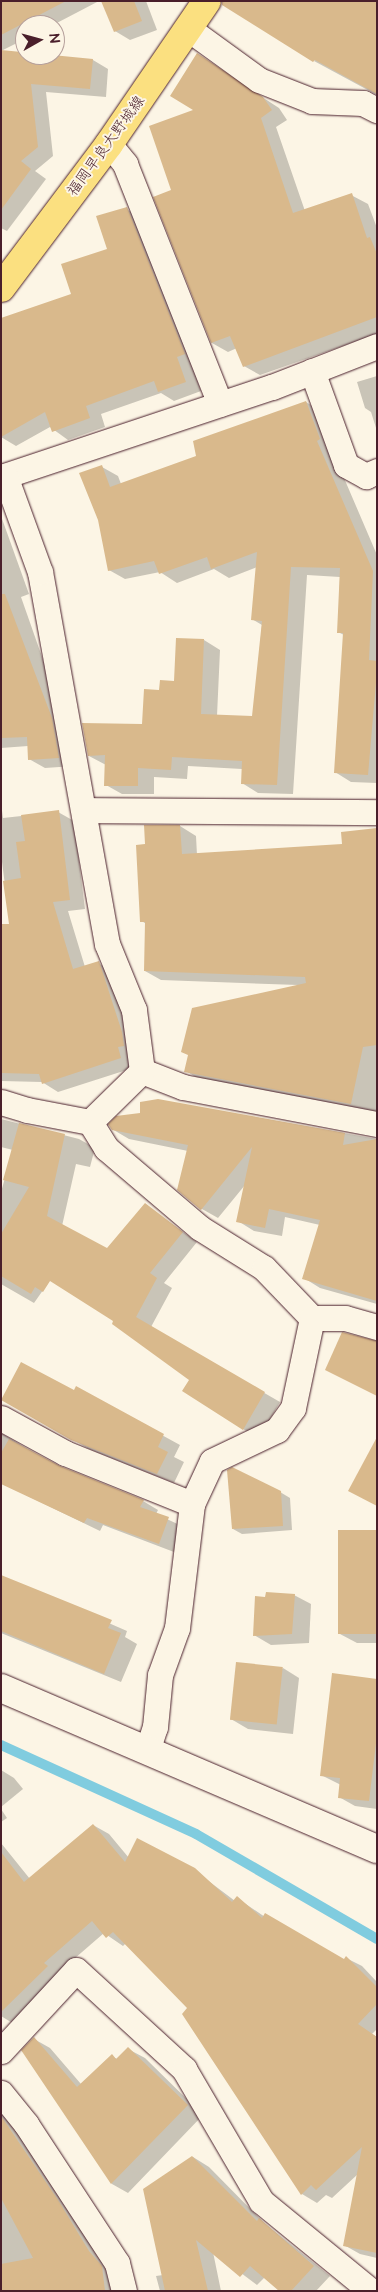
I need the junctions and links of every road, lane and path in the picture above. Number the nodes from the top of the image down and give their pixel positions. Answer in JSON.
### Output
{"nodes":[{"id":1,"x":207,"y":1,"type":"edge"},
{"id":2,"x":190,"y":30,"type":"junction"},
{"id":3,"x":377,"y":110,"type":"edge"},
{"id":4,"x":109,"y":144,"type":"junction"},
{"id":5,"x":1,"y":288,"type":"edge"},
{"id":6,"x":377,"y":346,"type":"edge"},
{"id":7,"x":312,"y":371,"type":"junction"},
{"id":8,"x":220,"y":404,"type":"junction"},
{"id":9,"x":377,"y":472,"type":"edge"},
{"id":10,"x":3,"y":477,"type":"edge"},
{"id":11,"x":85,"y":810,"type":"junction"},
{"id":12,"x":377,"y":812,"type":"edge"},
{"id":13,"x":142,"y":1070,"type":"junction"},
{"id":14,"x":1,"y":1102,"type":"edge"},
{"id":15,"x":90,"y":1122,"type":"junction"},
{"id":16,"x":377,"y":1124,"type":"edge"},
{"id":17,"x":312,"y":1318,"type":"junction"},
{"id":18,"x":377,"y":1327,"type":"edge"},
{"id":19,"x":1,"y":1418,"type":"edge"},
{"id":20,"x":192,"y":1504,"type":"junction"},
{"id":21,"x":1,"y":1688,"type":"edge"},
{"id":22,"x":148,"y":1748,"type":"junction"},
{"id":23,"x":377,"y":1849,"type":"edge"},
{"id":24,"x":1,"y":2051,"type":"edge"},
{"id":25,"x":1,"y":2094,"type":"edge"},
{"id":26,"x":124,"y":2291,"type":"edge"},
{"id":27,"x":371,"y":2291,"type":"edge"}],
"edges":[{"from":1,"to":2,"type":"main road","name":"福岡早良大野城線"},
{"from":2,"to":3,"type":"street"},
{"from":2,"to":4,"type":"main road","name":"福岡早良大野城線"},
{"from":4,"to":5,"type":"main road","name":"福岡早良大野城線"},
{"from":4,"to":8,"type":"street"},
{"from":6,"to":7,"type":"street"},
{"from":7,"to":8,"type":"street"},
{"from":7,"to":9,"type":"street"},
{"from":8,"to":10,"type":"street"},
{"from":10,"to":11,"type":"street"},
{"from":11,"to":12,"type":"street"},
{"from":11,"to":13,"type":"street"},
{"from":13,"to":15,"type":"street"},
{"from":13,"to":16,"type":"street"},
{"from":14,"to":15,"type":"street"},
{"from":15,"to":17,"type":"street"},
{"from":17,"to":18,"type":"street"},
{"from":17,"to":20,"type":"street"},
{"from":19,"to":20,"type":"street"},
{"from":20,"to":22,"type":"street"},
{"from":21,"to":22,"type":"street"},
{"from":22,"to":23,"type":"street"},
{"from":24,"to":27,"type":"street"},
{"from":25,"to":26,"type":"street"}]}
